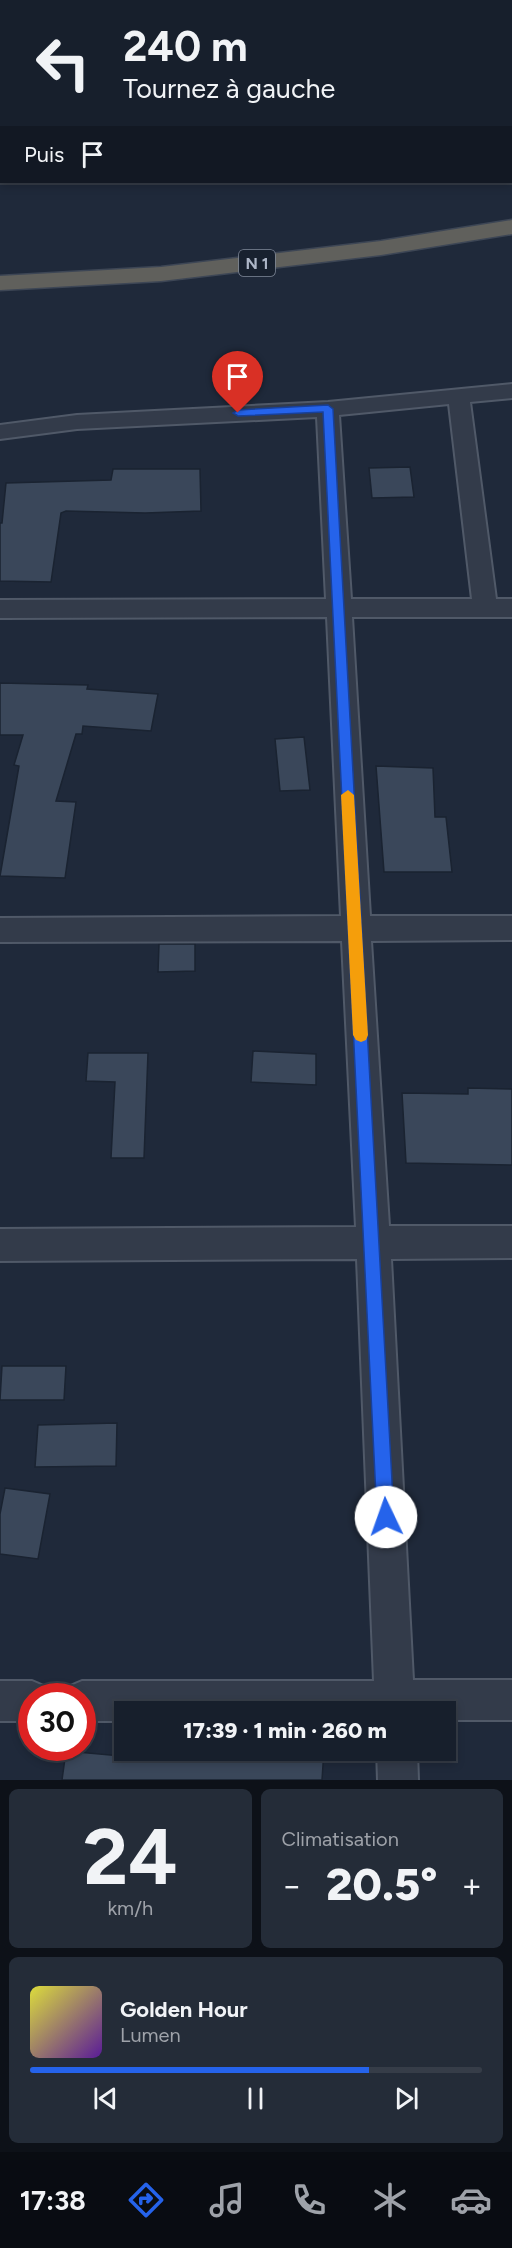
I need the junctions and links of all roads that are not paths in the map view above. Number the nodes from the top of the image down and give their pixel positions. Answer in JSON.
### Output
{"nodes":[{"id":1,"x":512,"y":228,"type":"edge"},
{"id":2,"x":0,"y":283,"type":"edge"},
{"id":3,"x":512,"y":391,"type":"edge"},
{"id":4,"x":459,"y":398,"type":"junction"},
{"id":5,"x":328,"y":409,"type":"junction"},
{"id":6,"x":0,"y":432,"type":"edge"},
{"id":7,"x":338,"y":608,"type":"junction"},
{"id":8,"x":485,"y":608,"type":"junction"},
{"id":9,"x":512,"y":608,"type":"edge"},
{"id":10,"x":0,"y":609,"type":"edge"},
{"id":11,"x":354,"y":928,"type":"junction"},
{"id":12,"x":512,"y":928,"type":"edge"},
{"id":13,"x":0,"y":930,"type":"edge"},
{"id":14,"x":512,"y":1242,"type":"edge"},
{"id":15,"x":373,"y":1243,"type":"junction"},
{"id":16,"x":0,"y":1245,"type":"edge"},
{"id":17,"x":512,"y":1700,"type":"edge"},
{"id":18,"x":0,"y":1701,"type":"edge"},
{"id":19,"x":18,"y":1701,"type":"edge"},
{"id":20,"x":96,"y":1701,"type":"edge"},
{"id":21,"x":394,"y":1701,"type":"edge"},
{"id":22,"x":114,"y":1702,"type":"edge"},
{"id":23,"x":456,"y":1703,"type":"edge"},
{"id":24,"x":397,"y":1761,"type":"edge"},
{"id":25,"x":398,"y":1780,"type":"edge"}],
"edges":[{"from":1,"to":2,"type":"highway","number":"N 1"},
{"from":3,"to":4,"type":"street"},
{"from":4,"to":5,"type":"street"},
{"from":4,"to":8,"type":"street"},
{"from":5,"to":6,"type":"street"},
{"from":5,"to":7,"type":"street"},
{"from":7,"to":8,"type":"street"},
{"from":7,"to":10,"type":"street"},
{"from":7,"to":11,"type":"street"},
{"from":8,"to":9,"type":"street"},
{"from":11,"to":12,"type":"street"},
{"from":11,"to":13,"type":"street"},
{"from":11,"to":15,"type":"street"},
{"from":14,"to":15,"type":"street"},
{"from":15,"to":16,"type":"street"},
{"from":15,"to":21,"type":"street"},
{"from":17,"to":23,"type":"street"},
{"from":18,"to":19,"type":"street"},
{"from":20,"to":22,"type":"street"},
{"from":24,"to":25,"type":"street"}]}
